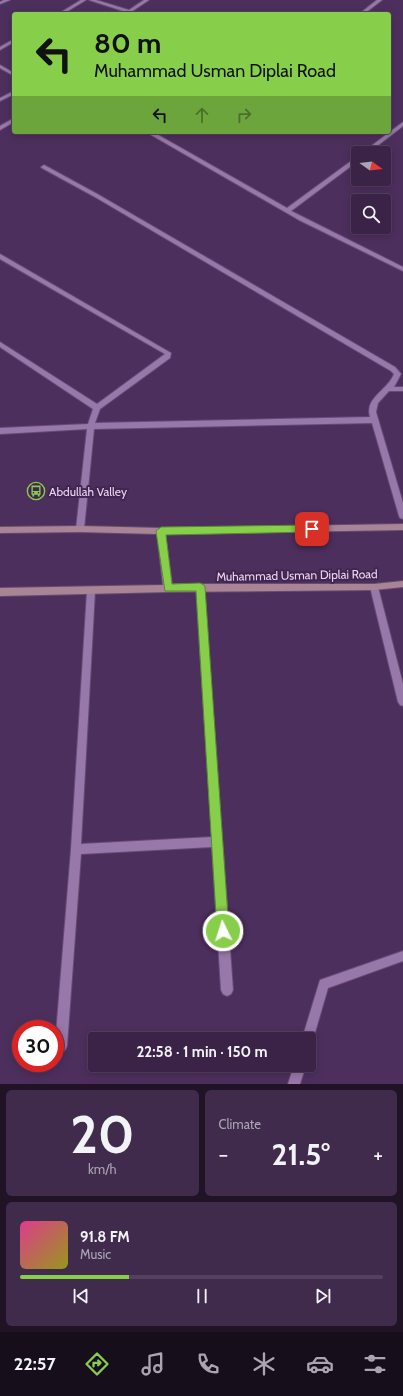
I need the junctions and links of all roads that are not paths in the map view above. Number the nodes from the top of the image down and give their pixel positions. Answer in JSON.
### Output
{"nodes":[{"id":1,"x":8,"y":0,"type":"edge"},
{"id":2,"x":84,"y":0,"type":"edge"},
{"id":3,"x":91,"y":0,"type":"edge"},
{"id":4,"x":147,"y":0,"type":"edge"},
{"id":5,"x":380,"y":0,"type":"edge"},
{"id":6,"x":0,"y":3,"type":"edge"},
{"id":7,"x":63,"y":12,"type":"edge"},
{"id":8,"x":123,"y":12,"type":"edge"},
{"id":9,"x":128,"y":12,"type":"edge"},
{"id":10,"x":364,"y":12,"type":"edge"},
{"id":11,"x":12,"y":41,"type":"edge"},
{"id":12,"x":0,"y":48,"type":"edge"},
{"id":13,"x":0,"y":66,"type":"edge"},
{"id":14,"x":12,"y":74,"type":"edge"},
{"id":15,"x":12,"y":93,"type":"edge"},
{"id":16,"x":0,"y":100,"type":"edge"},
{"id":17,"x":12,"y":121,"type":"edge"},
{"id":18,"x":403,"y":124,"type":"edge"},
{"id":19,"x":0,"y":128,"type":"edge"},
{"id":20,"x":391,"y":133,"type":"edge"},
{"id":21,"x":152,"y":134,"type":"edge"},
{"id":22,"x":390,"y":134,"type":"edge"},
{"id":23,"x":374,"y":146,"type":"edge"},
{"id":24,"x":351,"y":163,"type":"edge"},
{"id":25,"x":44,"y":167,"type":"dead end"},
{"id":26,"x":287,"y":211,"type":"junction"},
{"id":27,"x":0,"y":256,"type":"edge"},
{"id":28,"x":403,"y":269,"type":"edge"},
{"id":29,"x":0,"y":344,"type":"edge"},
{"id":30,"x":388,"y":389,"type":"junction"},
{"id":31,"x":403,"y":389,"type":"edge"},
{"id":32,"x":97,"y":408,"type":"junction"},
{"id":33,"x":374,"y":420,"type":"junction"},
{"id":34,"x":91,"y":426,"type":"junction"},
{"id":35,"x":0,"y":431,"type":"edge"},
{"id":36,"x":403,"y":516,"type":"edge"},
{"id":37,"x":403,"y":527,"type":"edge"},
{"id":38,"x":80,"y":529,"type":"junction"},
{"id":39,"x":0,"y":530,"type":"edge"},
{"id":40,"x":161,"y":531,"type":"junction"},
{"id":41,"x":403,"y":584,"type":"edge"},
{"id":42,"x":200,"y":587,"type":"junction"},
{"id":43,"x":374,"y":587,"type":"junction"},
{"id":44,"x":168,"y":588,"type":"junction"},
{"id":45,"x":91,"y":591,"type":"junction"},
{"id":46,"x":0,"y":592,"type":"edge"},
{"id":47,"x":403,"y":702,"type":"edge"},
{"id":48,"x":217,"y":842,"type":"junction"},
{"id":49,"x":76,"y":849,"type":"junction"},
{"id":50,"x":403,"y":956,"type":"edge"},
{"id":51,"x":227,"y":990,"type":"dead end"},
{"id":52,"x":63,"y":1020,"type":"edge"},
{"id":53,"x":310,"y":1032,"type":"edge"},
{"id":54,"x":298,"y":1072,"type":"edge"},
{"id":55,"x":294,"y":1084,"type":"edge"}],
"edges":[{"from":1,"to":6,"type":"street"},
{"from":2,"to":7,"type":"street"},
{"from":3,"to":8,"type":"street"},
{"from":4,"to":9,"type":"street"},
{"from":5,"to":10,"type":"street"},
{"from":11,"to":12,"type":"street"},
{"from":13,"to":14,"type":"street"},
{"from":15,"to":16,"type":"street"},
{"from":17,"to":19,"type":"street"},
{"from":18,"to":20,"type":"street"},
{"from":21,"to":26,"type":"street"},
{"from":22,"to":23,"type":"street"},
{"from":24,"to":26,"type":"street"},
{"from":25,"to":30,"type":"street"},
{"from":26,"to":28,"type":"street"},
{"from":27,"to":32,"type":"street"},
{"from":29,"to":32,"type":"street"},
{"from":30,"to":31,"type":"street"},
{"from":30,"to":33,"type":"street"},
{"from":32,"to":34,"type":"street"},
{"from":33,"to":34,"type":"street"},
{"from":33,"to":36,"type":"street"},
{"from":34,"to":35,"type":"street"},
{"from":34,"to":38,"type":"street"},
{"from":37,"to":40,"type":"street"},
{"from":38,"to":39,"type":"street"},
{"from":38,"to":40,"type":"street"},
{"from":40,"to":44,"type":"street"},
{"from":41,"to":43,"type":"street","name":"Muhammad Usman Diplai Road"},
{"from":42,"to":43,"type":"street","name":"Muhammad Usman Diplai Road"},
{"from":42,"to":44,"type":"street","name":"Muhammad Usman Diplai Road"},
{"from":42,"to":48,"type":"street"},
{"from":43,"to":47,"type":"street"},
{"from":44,"to":45,"type":"street","name":"Muhammad Usman Diplai Road"},
{"from":45,"to":46,"type":"street","name":"Muhammad Usman Diplai Road"},
{"from":45,"to":49,"type":"street"},
{"from":48,"to":49,"type":"street"},
{"from":48,"to":51,"type":"street"},
{"from":49,"to":52,"type":"street"},
{"from":50,"to":53,"type":"street"},
{"from":54,"to":55,"type":"street"}]}
